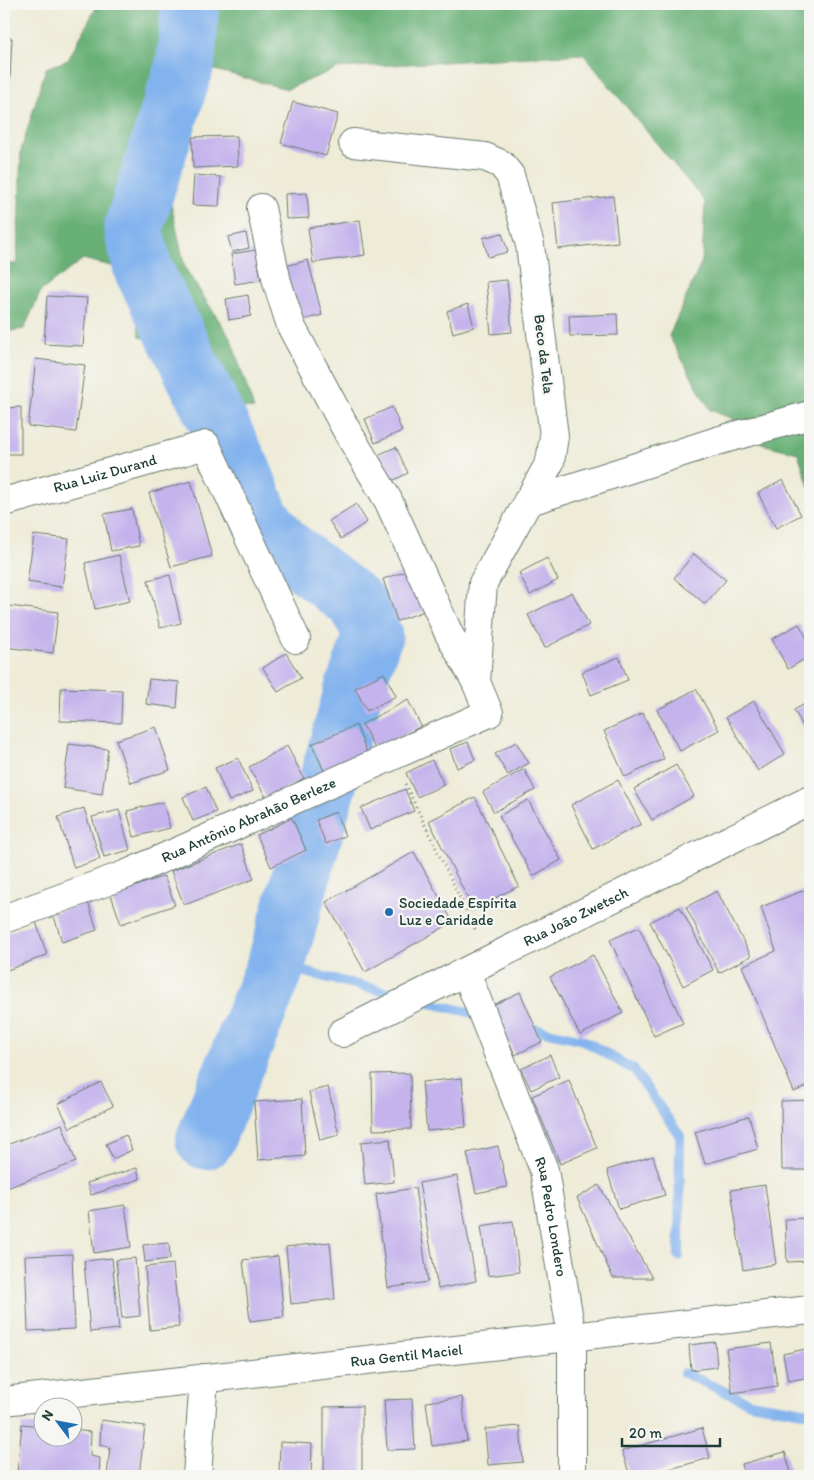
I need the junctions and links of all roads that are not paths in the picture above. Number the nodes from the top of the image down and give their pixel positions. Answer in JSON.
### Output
{"nodes":[{"id":1,"x":353,"y":143,"type":"dead end"},
{"id":2,"x":261,"y":208,"type":"dead end"},
{"id":3,"x":810,"y":415,"type":"edge"},
{"id":4,"x":4,"y":502,"type":"edge"},
{"id":5,"x":527,"y":502,"type":"junction"},
{"id":6,"x":296,"y":639,"type":"dead end"},
{"id":7,"x":476,"y":682,"type":"junction"},
{"id":8,"x":489,"y":713,"type":"joint"},
{"id":9,"x":810,"y":800,"type":"edge"},
{"id":10,"x":4,"y":919,"type":"edge"},
{"id":11,"x":466,"y":972,"type":"junction"},
{"id":12,"x":342,"y":1033,"type":"dead end"},
{"id":13,"x":810,"y":1310,"type":"edge"},
{"id":14,"x":572,"y":1337,"type":"junction"},
{"id":15,"x":204,"y":1378,"type":"junction"},
{"id":16,"x":4,"y":1401,"type":"edge"},
{"id":17,"x":197,"y":1476,"type":"edge"},
{"id":18,"x":572,"y":1476,"type":"edge"}],
"edges":[{"from":1,"to":5,"type":"street","name":"Beco da Tela"},
{"from":2,"to":7,"type":"street","name":"Beco da Tela"},
{"from":3,"to":5,"type":"street"},
{"from":4,"to":6,"type":"street","name":"Rua Luiz Durand"},
{"from":5,"to":7,"type":"street","name":"Beco da Tela"},
{"from":7,"to":8,"type":"street","name":"Beco da Tela"},
{"from":8,"to":10,"type":"street","name":"Rua Antônio Abrahão Berleze"},
{"from":9,"to":11,"type":"street","name":"Rua João Zwetsch"},
{"from":11,"to":12,"type":"street","name":"Rua João Zwetsch"},
{"from":11,"to":14,"type":"street","name":"Rua Pedro Londero"},
{"from":13,"to":14,"type":"street","name":"Rua Gentil Maciel"},
{"from":14,"to":15,"type":"street","name":"Rua Gentil Maciel"},
{"from":14,"to":18,"type":"street","name":"Rua Pedro Londero"},
{"from":15,"to":16,"type":"street","name":"Rua Gentil Maciel"},
{"from":15,"to":17,"type":"street"}]}
